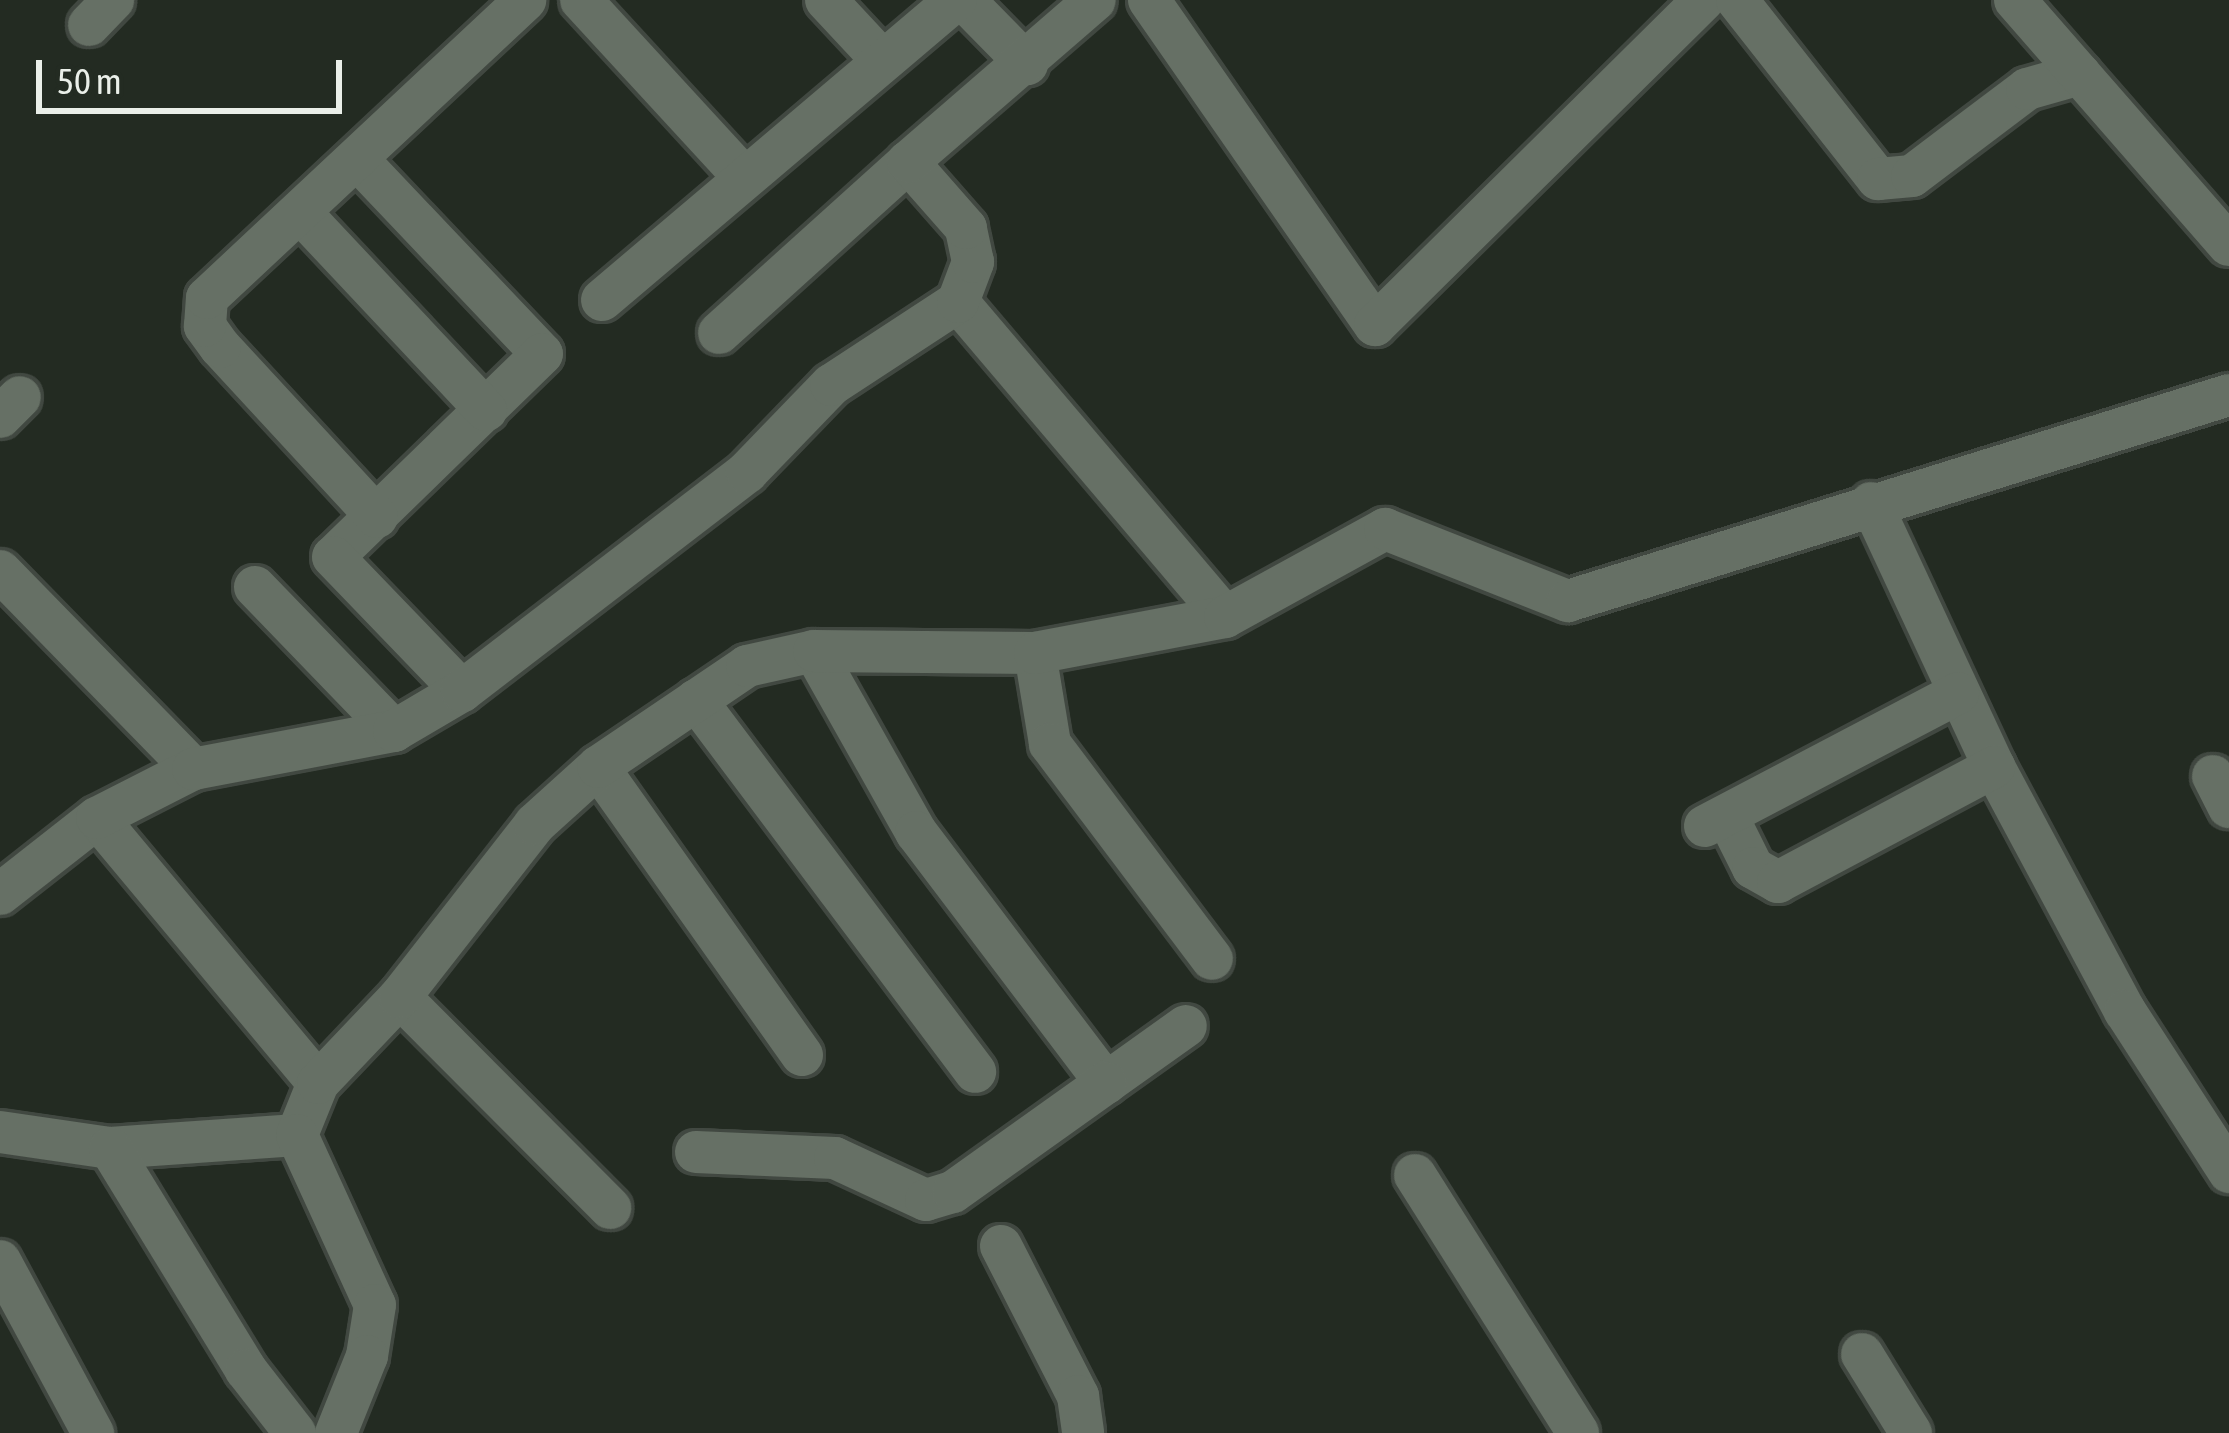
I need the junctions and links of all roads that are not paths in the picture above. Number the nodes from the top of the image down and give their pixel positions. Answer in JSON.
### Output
{"nodes":[{"id":1,"x":525,"y":0,"type":"edge"},
{"id":2,"x":581,"y":0,"type":"edge"},
{"id":3,"x":826,"y":0,"type":"edge"},
{"id":4,"x":960,"y":0,"type":"edge"},
{"id":5,"x":1095,"y":0,"type":"edge"},
{"id":6,"x":1150,"y":0,"type":"edge"},
{"id":7,"x":1703,"y":0,"type":"edge"},
{"id":8,"x":1737,"y":0,"type":"edge"},
{"id":9,"x":2015,"y":0,"type":"edge"},
{"id":10,"x":881,"y":59,"type":"junction"},
{"id":11,"x":1027,"y":64,"type":"junction"},
{"id":12,"x":2080,"y":74,"type":"junction"},
{"id":13,"x":358,"y":160,"type":"junction"},
{"id":14,"x":908,"y":162,"type":"junction"},
{"id":15,"x":743,"y":176,"type":"junction"},
{"id":16,"x":300,"y":212,"type":"junction"},
{"id":17,"x":2229,"y":245,"type":"edge"},
{"id":18,"x":602,"y":300,"type":"dead end"},
{"id":19,"x":958,"y":302,"type":"junction"},
{"id":20,"x":719,"y":333,"type":"dead end"},
{"id":21,"x":2229,"y":395,"type":"edge"},
{"id":22,"x":487,"y":410,"type":"junction"},
{"id":23,"x":1871,"y":503,"type":"junction"},
{"id":24,"x":377,"y":517,"type":"junction"},
{"id":25,"x":0,"y":572,"type":"edge"},
{"id":26,"x":255,"y":587,"type":"dead end"},
{"id":27,"x":1225,"y":617,"type":"junction"},
{"id":28,"x":814,"y":652,"type":"junction"},
{"id":29,"x":1035,"y":653,"type":"junction"},
{"id":30,"x":462,"y":691,"type":"junction"},
{"id":31,"x":1958,"y":693,"type":"junction"},
{"id":32,"x":696,"y":700,"type":"junction"},
{"id":33,"x":394,"y":731,"type":"junction"},
{"id":34,"x":598,"y":767,"type":"junction"},
{"id":35,"x":1994,"y":767,"type":"junction"},
{"id":36,"x":193,"y":769,"type":"junction"},
{"id":37,"x":97,"y":818,"type":"junction"},
{"id":38,"x":0,"y":894,"type":"edge"},
{"id":39,"x":1211,"y":959,"type":"dead end"},
{"id":40,"x":400,"y":997,"type":"junction"},
{"id":41,"x":1186,"y":1026,"type":"dead end"},
{"id":42,"x":802,"y":1055,"type":"dead end"},
{"id":43,"x":975,"y":1072,"type":"dead end"},
{"id":44,"x":318,"y":1083,"type":"junction"},
{"id":45,"x":1106,"y":1083,"type":"junction"},
{"id":46,"x":0,"y":1132,"type":"edge"},
{"id":47,"x":297,"y":1135,"type":"junction"},
{"id":48,"x":110,"y":1148,"type":"junction"},
{"id":49,"x":696,"y":1153,"type":"dead end"},
{"id":50,"x":2229,"y":1172,"type":"edge"},
{"id":51,"x":1415,"y":1175,"type":"dead end"},
{"id":52,"x":610,"y":1208,"type":"dead end"},
{"id":53,"x":1001,"y":1246,"type":"dead end"},
{"id":54,"x":0,"y":1261,"type":"edge"},
{"id":55,"x":1862,"y":1354,"type":"dead end"},
{"id":56,"x":93,"y":1433,"type":"edge"},
{"id":57,"x":295,"y":1433,"type":"edge"},
{"id":58,"x":336,"y":1433,"type":"edge"},
{"id":59,"x":1083,"y":1433,"type":"edge"},
{"id":60,"x":1578,"y":1433,"type":"edge"},
{"id":61,"x":1911,"y":1433,"type":"edge"}],
"edges":[{"from":1,"to":13,"type":"street"},
{"from":2,"to":15,"type":"street"},
{"from":3,"to":10,"type":"street"},
{"from":4,"to":10,"type":"street"},
{"from":4,"to":11,"type":"street"},
{"from":5,"to":11,"type":"street"},
{"from":6,"to":7,"type":"street"},
{"from":8,"to":12,"type":"street"},
{"from":9,"to":12,"type":"street"},
{"from":10,"to":15,"type":"street"},
{"from":11,"to":14,"type":"street"},
{"from":12,"to":17,"type":"street"},
{"from":13,"to":16,"type":"street"},
{"from":13,"to":22,"type":"street"},
{"from":14,"to":19,"type":"street"},
{"from":14,"to":20,"type":"street"},
{"from":15,"to":18,"type":"street"},
{"from":16,"to":22,"type":"street"},
{"from":16,"to":24,"type":"street"},
{"from":19,"to":27,"type":"street"},
{"from":19,"to":30,"type":"street"},
{"from":21,"to":23,"type":"street"},
{"from":22,"to":24,"type":"street"},
{"from":23,"to":27,"type":"street"},
{"from":23,"to":31,"type":"street"},
{"from":24,"to":30,"type":"street"},
{"from":25,"to":36,"type":"street"},
{"from":26,"to":33,"type":"street"},
{"from":27,"to":29,"type":"street"},
{"from":28,"to":29,"type":"street"},
{"from":28,"to":32,"type":"street"},
{"from":28,"to":45,"type":"street"},
{"from":29,"to":39,"type":"street"},
{"from":30,"to":33,"type":"street"},
{"from":31,"to":35,"type":"street"},
{"from":31,"to":35,"type":"street"},
{"from":32,"to":34,"type":"street"},
{"from":32,"to":43,"type":"street"},
{"from":33,"to":36,"type":"street"},
{"from":34,"to":40,"type":"street"},
{"from":34,"to":42,"type":"street"},
{"from":35,"to":50,"type":"street"},
{"from":36,"to":37,"type":"street"},
{"from":37,"to":38,"type":"street"},
{"from":37,"to":44,"type":"street"},
{"from":40,"to":44,"type":"street"},
{"from":40,"to":52,"type":"street"},
{"from":41,"to":45,"type":"street"},
{"from":44,"to":47,"type":"street"},
{"from":45,"to":49,"type":"street"},
{"from":46,"to":48,"type":"street"},
{"from":47,"to":48,"type":"street"},
{"from":47,"to":58,"type":"street"},
{"from":48,"to":57,"type":"street"},
{"from":51,"to":60,"type":"street"},
{"from":53,"to":59,"type":"street"},
{"from":54,"to":56,"type":"street"},
{"from":55,"to":61,"type":"street"}]}
